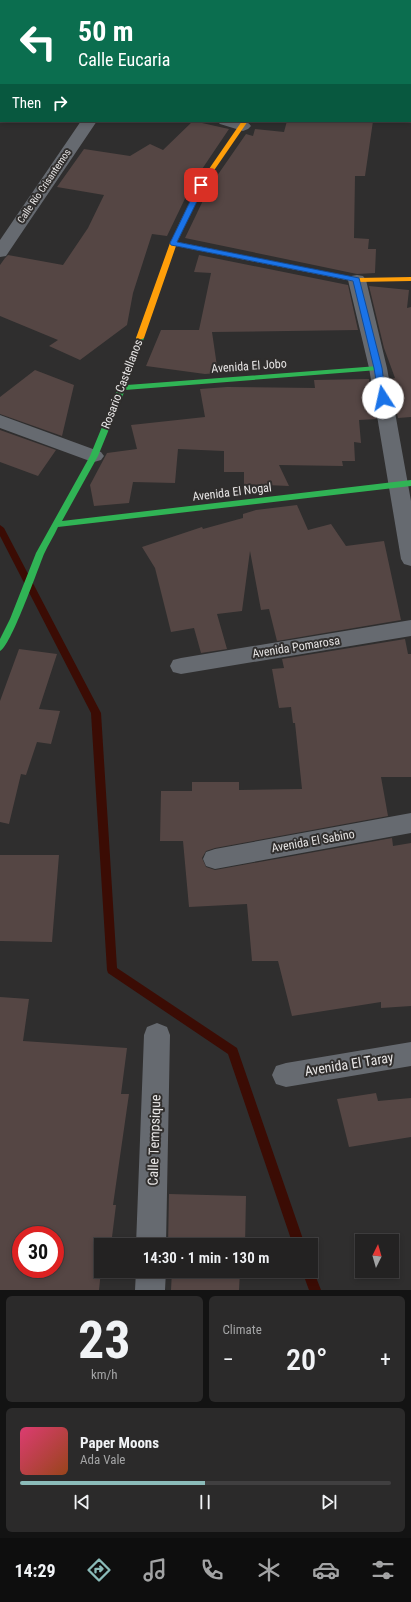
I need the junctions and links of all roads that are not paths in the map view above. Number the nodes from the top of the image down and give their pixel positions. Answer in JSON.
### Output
{"nodes":[{"id":1,"x":88,"y":122,"type":"edge"},
{"id":2,"x":244,"y":123,"type":"edge"},
{"id":3,"x":173,"y":243,"type":"junction"},
{"id":4,"x":0,"y":252,"type":"edge"},
{"id":5,"x":411,"y":279,"type":"edge"},
{"id":6,"x":356,"y":280,"type":"junction"},
{"id":7,"x":378,"y":368,"type":"junction"},
{"id":8,"x":122,"y":388,"type":"junction"},
{"id":9,"x":0,"y":421,"type":"edge"},
{"id":10,"x":94,"y":456,"type":"junction"},
{"id":11,"x":405,"y":484,"type":"edge"},
{"id":12,"x":55,"y":525,"type":"junction"},
{"id":13,"x":411,"y":558,"type":"edge"},
{"id":14,"x":411,"y":628,"type":"edge"},
{"id":15,"x":0,"y":648,"type":"edge"},
{"id":16,"x":181,"y":666,"type":"dead end"},
{"id":17,"x":411,"y":823,"type":"edge"},
{"id":18,"x":215,"y":859,"type":"dead end"},
{"id":19,"x":157,"y":1035,"type":"dead end"},
{"id":20,"x":411,"y":1054,"type":"edge"},
{"id":21,"x":286,"y":1075,"type":"dead end"},
{"id":22,"x":151,"y":1238,"type":"edge"},
{"id":23,"x":151,"y":1278,"type":"edge"},
{"id":24,"x":150,"y":1290,"type":"edge"}],
"edges":[{"from":1,"to":4,"type":"street","name":"Calle Río Crisantemos"},
{"from":2,"to":3,"type":"street","name":"Rosario Castellanos"},
{"from":3,"to":6,"type":"street"},
{"from":3,"to":8,"type":"street","name":"Rosario Castellanos"},
{"from":5,"to":6,"type":"street"},
{"from":6,"to":7,"type":"street"},
{"from":7,"to":8,"type":"street","name":"Avenida El Jobo"},
{"from":7,"to":11,"type":"street"},
{"from":8,"to":10,"type":"street","name":"Rosario Castellanos"},
{"from":9,"to":10,"type":"street"},
{"from":10,"to":12,"type":"street","name":"Rosario Castellanos"},
{"from":11,"to":12,"type":"street","name":"Avenida El Nogal"},
{"from":11,"to":13,"type":"street"},
{"from":12,"to":15,"type":"street","name":"Rosario Castellanos"},
{"from":14,"to":16,"type":"street","name":"Avenida Pomarosa"},
{"from":17,"to":18,"type":"street","name":"Avenida El Sabino"},
{"from":19,"to":22,"type":"street","name":"Calle Tempsique"},
{"from":20,"to":21,"type":"street","name":"Avenida El Taray"},
{"from":23,"to":24,"type":"street"}]}
